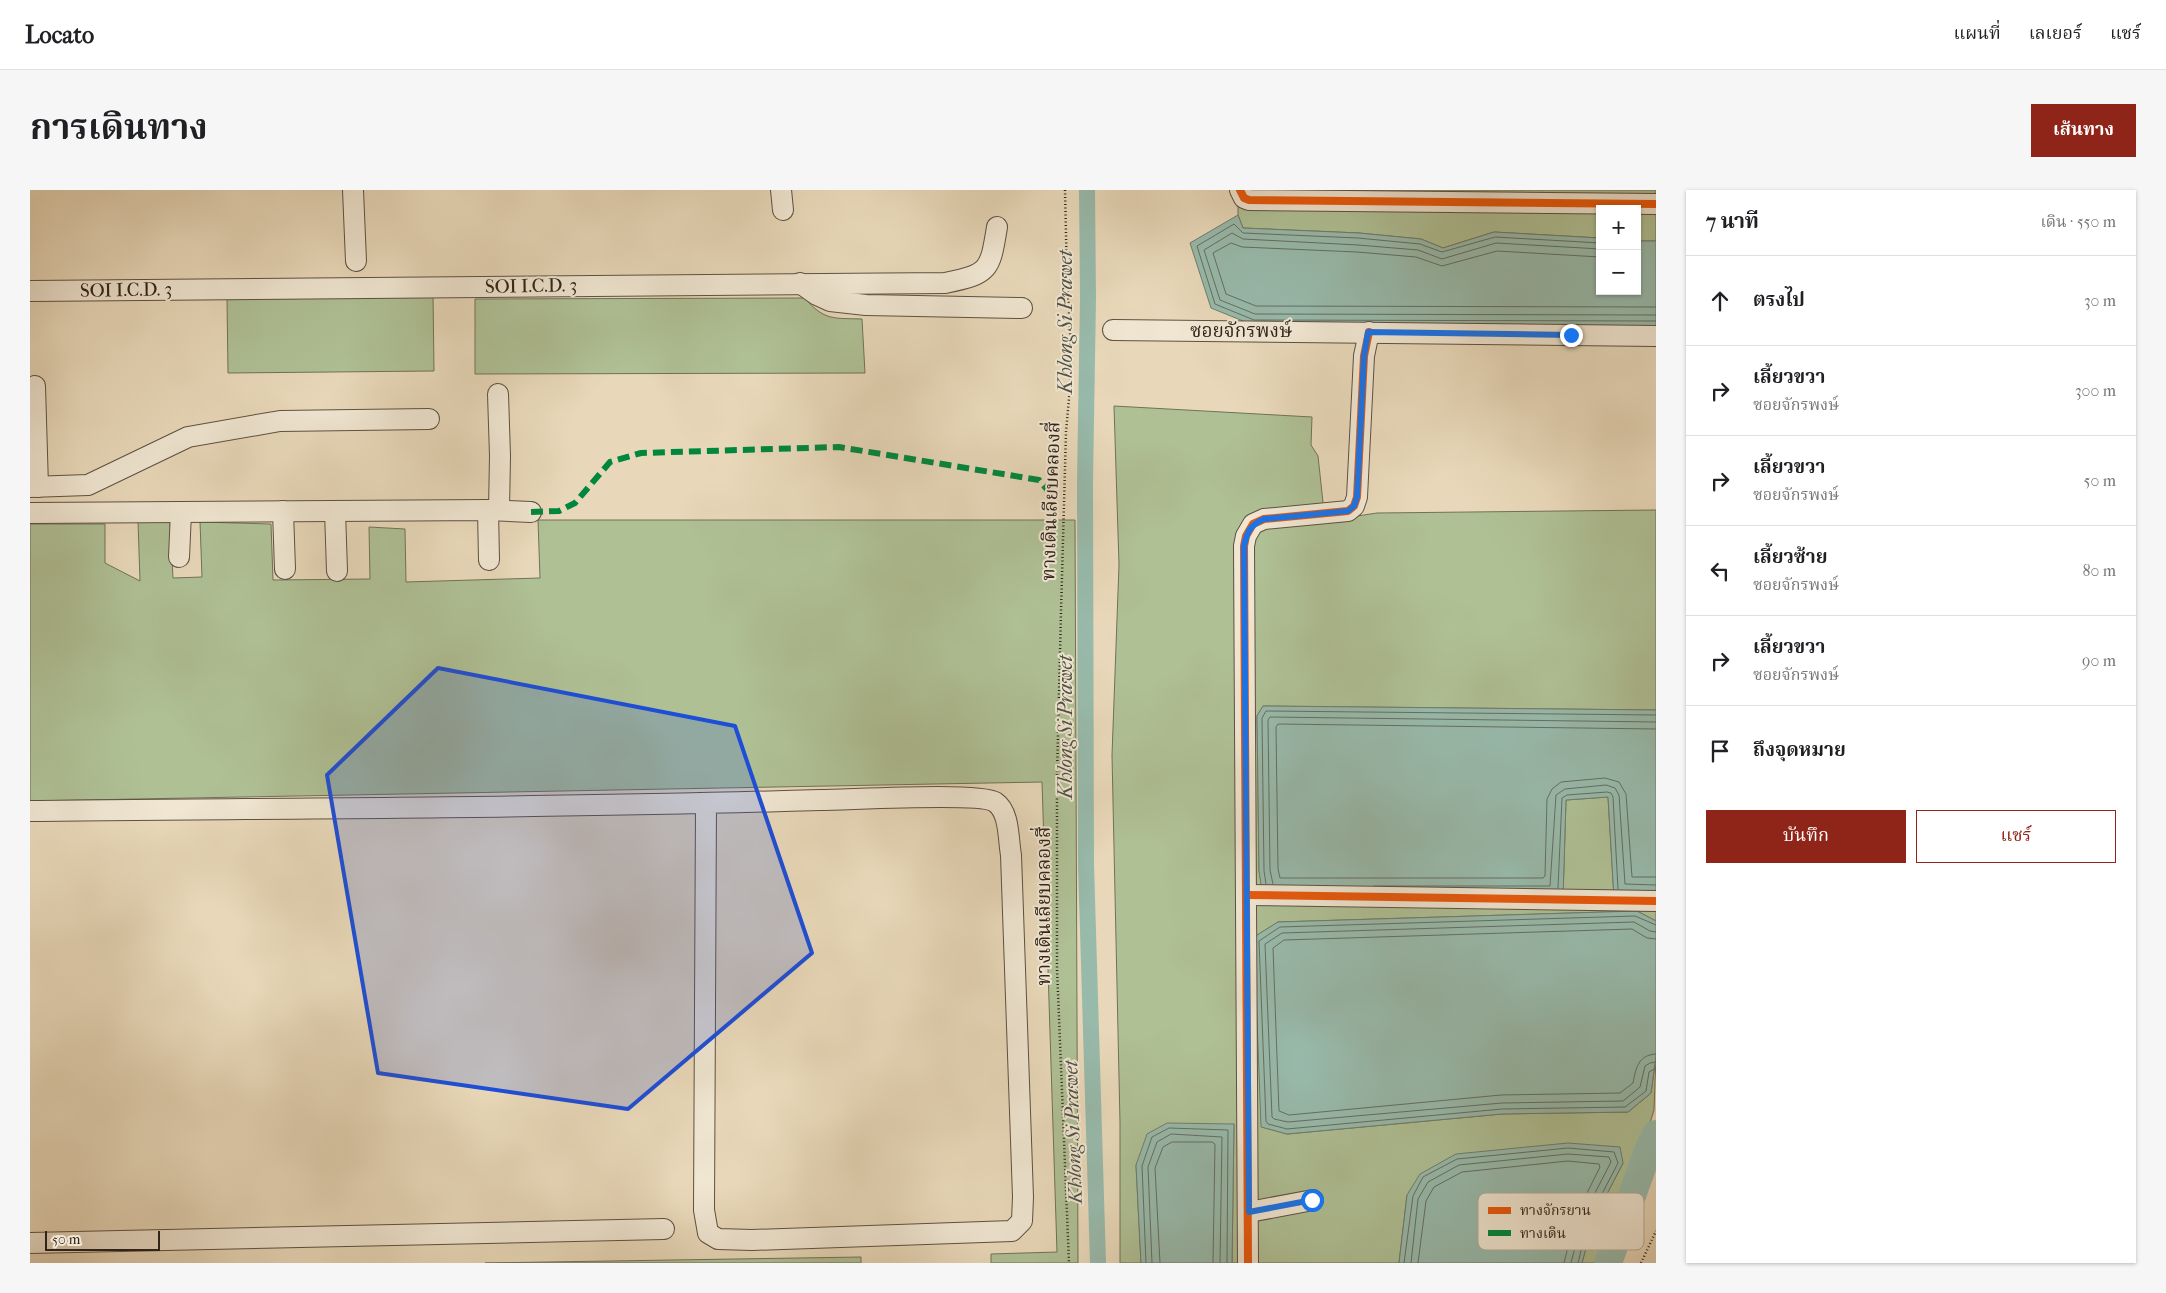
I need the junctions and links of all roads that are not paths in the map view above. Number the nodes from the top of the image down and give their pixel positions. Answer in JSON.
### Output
{"nodes":[{"id":1,"x":353,"y":190,"type":"edge"},
{"id":2,"x":1240,"y":190,"type":"edge"},
{"id":3,"x":1656,"y":204,"type":"edge"},
{"id":4,"x":997,"y":227,"type":"dead end"},
{"id":5,"x":356,"y":261,"type":"dead end"},
{"id":6,"x":800,"y":283,"type":"junction"},
{"id":7,"x":30,"y":291,"type":"edge"},
{"id":8,"x":1022,"y":308,"type":"dead end"},
{"id":9,"x":1113,"y":330,"type":"dead end"},
{"id":10,"x":1368,"y":332,"type":"junction"},
{"id":11,"x":1656,"y":336,"type":"edge"},
{"id":12,"x":35,"y":386,"type":"dead end"},
{"id":13,"x":498,"y":394,"type":"dead end"},
{"id":14,"x":429,"y":419,"type":"dead end"},
{"id":15,"x":34,"y":487,"type":"edge"},
{"id":16,"x":493,"y":510,"type":"junction"},
{"id":17,"x":283,"y":511,"type":"junction"},
{"id":18,"x":335,"y":511,"type":"junction"},
{"id":19,"x":181,"y":512,"type":"junction"},
{"id":20,"x":531,"y":512,"type":"dead end"},
{"id":21,"x":30,"y":513,"type":"edge"},
{"id":22,"x":179,"y":557,"type":"dead end"},
{"id":23,"x":489,"y":560,"type":"dead end"},
{"id":24,"x":285,"y":568,"type":"dead end"},
{"id":25,"x":337,"y":571,"type":"dead end"},
{"id":26,"x":706,"y":804,"type":"junction"},
{"id":27,"x":30,"y":811,"type":"edge"},
{"id":28,"x":1247,"y":895,"type":"junction"},
{"id":29,"x":1656,"y":901,"type":"edge"},
{"id":30,"x":1312,"y":1200,"type":"dead end"},
{"id":31,"x":1249,"y":1212,"type":"junction"},
{"id":32,"x":664,"y":1229,"type":"dead end"},
{"id":33,"x":30,"y":1243,"type":"edge"},
{"id":34,"x":1248,"y":1263,"type":"edge"}],
"edges":[{"from":1,"to":5,"type":"street"},
{"from":2,"to":3,"type":"street"},
{"from":4,"to":6,"type":"street","name":"SOI I.C.D. 3"},
{"from":6,"to":7,"type":"street","name":"SOI I.C.D. 3"},
{"from":6,"to":8,"type":"street"},
{"from":9,"to":10,"type":"street","name":"ซอยจักรพงษ์"},
{"from":10,"to":11,"type":"street","name":"ซอยจักรพงษ์"},
{"from":10,"to":28,"type":"street"},
{"from":12,"to":15,"type":"street"},
{"from":13,"to":16,"type":"street"},
{"from":14,"to":15,"type":"street"},
{"from":16,"to":18,"type":"street"},
{"from":16,"to":20,"type":"street"},
{"from":16,"to":23,"type":"street"},
{"from":17,"to":18,"type":"street"},
{"from":17,"to":19,"type":"street"},
{"from":17,"to":24,"type":"street"},
{"from":18,"to":25,"type":"street"},
{"from":19,"to":21,"type":"street"},
{"from":19,"to":22,"type":"street"},
{"from":26,"to":26,"type":"street"},
{"from":26,"to":27,"type":"street"},
{"from":28,"to":29,"type":"street"},
{"from":28,"to":31,"type":"street"},
{"from":30,"to":31,"type":"street"},
{"from":31,"to":34,"type":"street"},
{"from":32,"to":33,"type":"street"}]}
